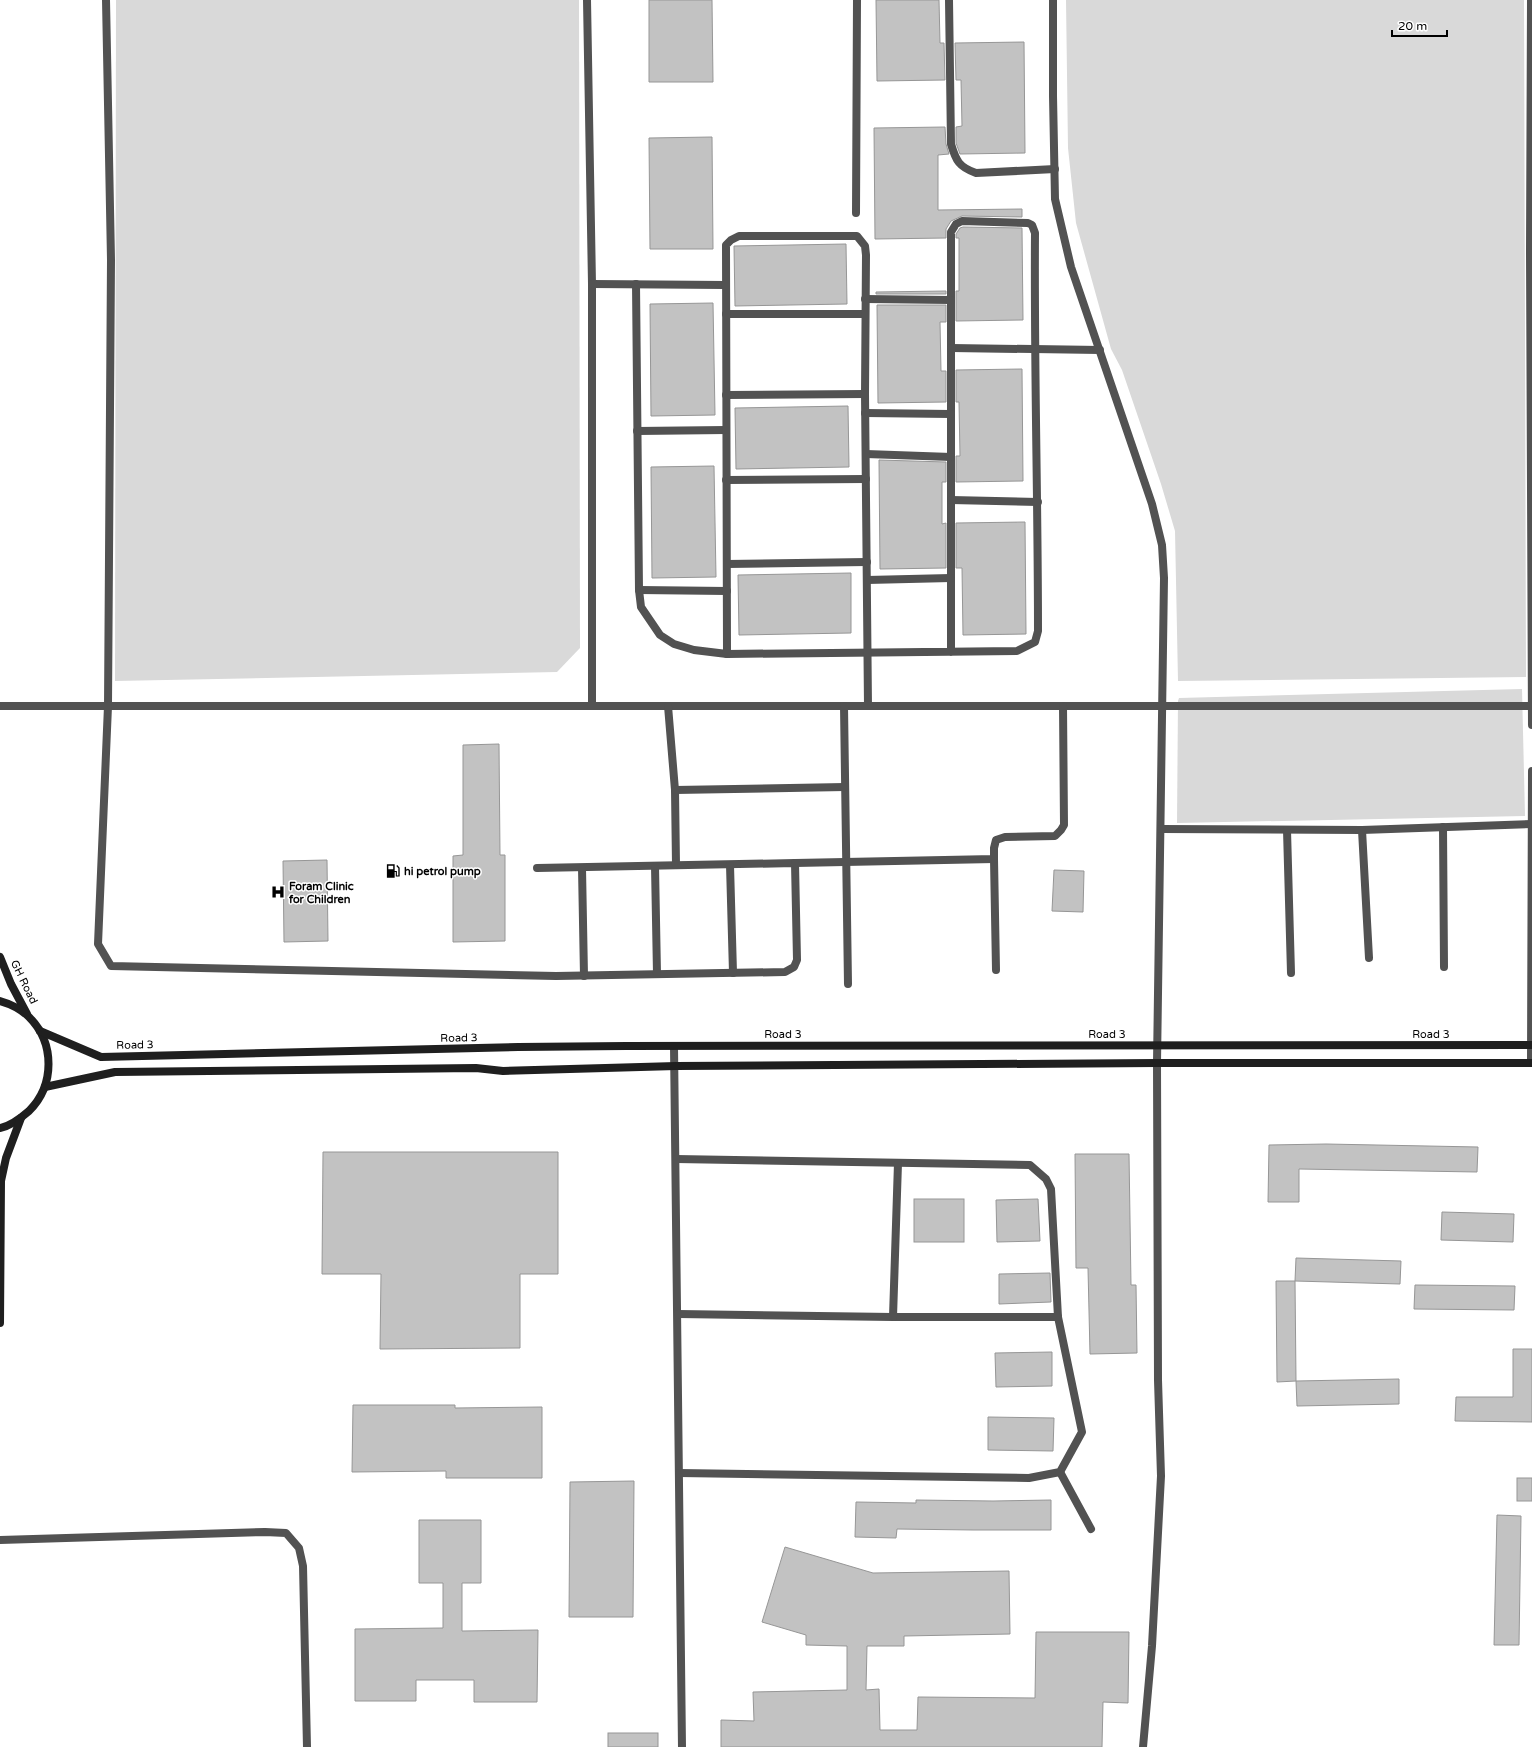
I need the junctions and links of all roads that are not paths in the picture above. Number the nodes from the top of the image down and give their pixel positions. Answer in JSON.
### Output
{"nodes":[{"id":1,"x":106,"y":0,"type":"edge"},
{"id":2,"x":587,"y":0,"type":"edge"},
{"id":3,"x":857,"y":0,"type":"edge"},
{"id":4,"x":949,"y":0,"type":"edge"},
{"id":5,"x":1053,"y":0,"type":"edge"},
{"id":6,"x":1531,"y":0,"type":"edge"},
{"id":7,"x":1055,"y":169,"type":"junction"},
{"id":8,"x":856,"y":213,"type":"dead end"},
{"id":9,"x":1531,"y":252,"type":"edge"},
{"id":10,"x":592,"y":284,"type":"junction"},
{"id":11,"x":636,"y":284,"type":"junction"},
{"id":12,"x":726,"y":285,"type":"junction"},
{"id":13,"x":865,"y":299,"type":"junction"},
{"id":14,"x":951,"y":300,"type":"junction"},
{"id":15,"x":726,"y":314,"type":"junction"},
{"id":16,"x":865,"y":314,"type":"junction"},
{"id":17,"x":952,"y":348,"type":"junction"},
{"id":18,"x":1034,"y":348,"type":"junction"},
{"id":19,"x":1100,"y":350,"type":"junction"},
{"id":20,"x":864,"y":394,"type":"junction"},
{"id":21,"x":726,"y":395,"type":"junction"},
{"id":22,"x":865,"y":413,"type":"junction"},
{"id":23,"x":951,"y":414,"type":"junction"},
{"id":24,"x":726,"y":430,"type":"junction"},
{"id":25,"x":637,"y":431,"type":"junction"},
{"id":26,"x":866,"y":454,"type":"junction"},
{"id":27,"x":951,"y":457,"type":"junction"},
{"id":28,"x":866,"y":478,"type":"junction"},
{"id":29,"x":726,"y":480,"type":"junction"},
{"id":30,"x":951,"y":500,"type":"junction"},
{"id":31,"x":1038,"y":502,"type":"junction"},
{"id":32,"x":867,"y":562,"type":"junction"},
{"id":33,"x":727,"y":564,"type":"junction"},
{"id":34,"x":951,"y":578,"type":"junction"},
{"id":35,"x":867,"y":580,"type":"junction"},
{"id":36,"x":639,"y":590,"type":"junction"},
{"id":37,"x":727,"y":591,"type":"junction"},
{"id":38,"x":868,"y":652,"type":"junction"},
{"id":39,"x":951,"y":652,"type":"junction"},
{"id":40,"x":727,"y":654,"type":"junction"},
{"id":41,"x":0,"y":706,"type":"edge"},
{"id":42,"x":108,"y":706,"type":"junction"},
{"id":43,"x":592,"y":706,"type":"junction"},
{"id":44,"x":668,"y":706,"type":"junction"},
{"id":45,"x":844,"y":706,"type":"junction"},
{"id":46,"x":868,"y":706,"type":"junction"},
{"id":47,"x":1063,"y":706,"type":"junction"},
{"id":48,"x":1163,"y":706,"type":"junction"},
{"id":49,"x":1532,"y":706,"type":"edge"},
{"id":50,"x":1532,"y":725,"type":"edge"},
{"id":51,"x":1532,"y":770,"type":"edge"},
{"id":52,"x":845,"y":787,"type":"junction"},
{"id":53,"x":675,"y":790,"type":"junction"},
{"id":54,"x":1532,"y":824,"type":"edge"},
{"id":55,"x":1443,"y":827,"type":"junction"},
{"id":56,"x":1161,"y":829,"type":"junction"},
{"id":57,"x":1287,"y":830,"type":"junction"},
{"id":58,"x":1362,"y":830,"type":"junction"},
{"id":59,"x":994,"y":859,"type":"junction"},
{"id":60,"x":847,"y":862,"type":"junction"},
{"id":61,"x":795,"y":863,"type":"junction"},
{"id":62,"x":730,"y":865,"type":"junction"},
{"id":63,"x":655,"y":866,"type":"junction"},
{"id":64,"x":676,"y":866,"type":"junction"},
{"id":65,"x":538,"y":868,"type":"dead end"},
{"id":66,"x":582,"y":868,"type":"junction"},
{"id":67,"x":0,"y":957,"type":"edge"},
{"id":68,"x":1369,"y":958,"type":"dead end"},
{"id":69,"x":1444,"y":967,"type":"dead end"},
{"id":70,"x":996,"y":970,"type":"dead end"},
{"id":71,"x":733,"y":973,"type":"junction"},
{"id":72,"x":1291,"y":973,"type":"dead end"},
{"id":73,"x":657,"y":974,"type":"junction"},
{"id":74,"x":1532,"y":975,"type":"edge"},
{"id":75,"x":584,"y":976,"type":"junction"},
{"id":76,"x":848,"y":984,"type":"dead end"},
{"id":77,"x":0,"y":1001,"type":"edge"},
{"id":78,"x":29,"y":1016,"type":"junction"},
{"id":79,"x":40,"y":1031,"type":"junction"},
{"id":80,"x":1157,"y":1045,"type":"junction"},
{"id":81,"x":1531,"y":1045,"type":"edge"},
{"id":82,"x":674,"y":1046,"type":"junction"},
{"id":83,"x":1157,"y":1063,"type":"junction"},
{"id":84,"x":1531,"y":1063,"type":"edge"},
{"id":85,"x":676,"y":1066,"type":"junction"},
{"id":86,"x":45,"y":1087,"type":"junction"},
{"id":87,"x":21,"y":1118,"type":"junction"},
{"id":88,"x":0,"y":1128,"type":"edge"},
{"id":89,"x":676,"y":1159,"type":"junction"},
{"id":90,"x":898,"y":1163,"type":"junction"},
{"id":91,"x":678,"y":1314,"type":"junction"},
{"id":92,"x":893,"y":1317,"type":"junction"},
{"id":93,"x":1058,"y":1317,"type":"junction"},
{"id":94,"x":0,"y":1323,"type":"edge"},
{"id":95,"x":1060,"y":1472,"type":"junction"},
{"id":96,"x":679,"y":1473,"type":"junction"},
{"id":97,"x":1091,"y":1529,"type":"dead end"},
{"id":98,"x":0,"y":1540,"type":"edge"},
{"id":99,"x":307,"y":1747,"type":"edge"},
{"id":100,"x":682,"y":1747,"type":"edge"},
{"id":101,"x":1143,"y":1747,"type":"edge"}],
"edges":[{"from":1,"to":42,"type":"street"},
{"from":2,"to":10,"type":"street"},
{"from":3,"to":8,"type":"street"},
{"from":4,"to":7,"type":"street"},
{"from":5,"to":7,"type":"street"},
{"from":6,"to":9,"type":"street"},
{"from":7,"to":19,"type":"street"},
{"from":9,"to":49,"type":"street"},
{"from":10,"to":11,"type":"street"},
{"from":10,"to":43,"type":"street"},
{"from":11,"to":12,"type":"street"},
{"from":11,"to":25,"type":"street"},
{"from":12,"to":13,"type":"street"},
{"from":12,"to":15,"type":"street"},
{"from":13,"to":14,"type":"street"},
{"from":13,"to":16,"type":"street"},
{"from":14,"to":17,"type":"street"},
{"from":14,"to":18,"type":"street"},
{"from":15,"to":16,"type":"street"},
{"from":15,"to":21,"type":"street"},
{"from":16,"to":20,"type":"street"},
{"from":17,"to":18,"type":"street"},
{"from":17,"to":23,"type":"street"},
{"from":18,"to":19,"type":"street"},
{"from":18,"to":31,"type":"street"},
{"from":19,"to":48,"type":"street"},
{"from":20,"to":21,"type":"street"},
{"from":20,"to":22,"type":"street"},
{"from":21,"to":24,"type":"street"},
{"from":22,"to":23,"type":"street"},
{"from":22,"to":26,"type":"street"},
{"from":23,"to":27,"type":"street"},
{"from":24,"to":25,"type":"street"},
{"from":24,"to":29,"type":"street"},
{"from":25,"to":36,"type":"street"},
{"from":26,"to":27,"type":"street"},
{"from":26,"to":28,"type":"street"},
{"from":27,"to":30,"type":"street"},
{"from":28,"to":29,"type":"street"},
{"from":28,"to":32,"type":"street"},
{"from":29,"to":33,"type":"street"},
{"from":30,"to":31,"type":"street"},
{"from":30,"to":34,"type":"street"},
{"from":31,"to":39,"type":"street"},
{"from":32,"to":33,"type":"street"},
{"from":32,"to":35,"type":"street"},
{"from":33,"to":37,"type":"street"},
{"from":34,"to":35,"type":"street"},
{"from":34,"to":39,"type":"street"},
{"from":35,"to":38,"type":"street"},
{"from":36,"to":37,"type":"street"},
{"from":36,"to":40,"type":"street"},
{"from":37,"to":40,"type":"street"},
{"from":38,"to":39,"type":"street"},
{"from":38,"to":40,"type":"street"},
{"from":38,"to":46,"type":"street"},
{"from":41,"to":42,"type":"street"},
{"from":42,"to":43,"type":"street"},
{"from":42,"to":75,"type":"street"},
{"from":43,"to":44,"type":"street"},
{"from":44,"to":45,"type":"street"},
{"from":44,"to":53,"type":"street"},
{"from":45,"to":46,"type":"street"},
{"from":45,"to":52,"type":"street"},
{"from":46,"to":47,"type":"street"},
{"from":47,"to":48,"type":"street"},
{"from":47,"to":59,"type":"street"},
{"from":48,"to":49,"type":"street"},
{"from":48,"to":56,"type":"street"},
{"from":49,"to":50,"type":"street"},
{"from":51,"to":54,"type":"street"},
{"from":52,"to":53,"type":"street"},
{"from":52,"to":60,"type":"street"},
{"from":53,"to":64,"type":"street"},
{"from":54,"to":55,"type":"street"},
{"from":54,"to":74,"type":"street"},
{"from":55,"to":58,"type":"street"},
{"from":55,"to":69,"type":"street"},
{"from":56,"to":57,"type":"street"},
{"from":56,"to":80,"type":"street"},
{"from":57,"to":58,"type":"street"},
{"from":57,"to":72,"type":"street"},
{"from":58,"to":68,"type":"street"},
{"from":59,"to":60,"type":"street"},
{"from":59,"to":70,"type":"street"},
{"from":60,"to":61,"type":"street"},
{"from":60,"to":76,"type":"street"},
{"from":61,"to":62,"type":"street"},
{"from":61,"to":71,"type":"street"},
{"from":62,"to":64,"type":"street"},
{"from":62,"to":71,"type":"street"},
{"from":63,"to":64,"type":"street"},
{"from":63,"to":66,"type":"street"},
{"from":63,"to":73,"type":"street"},
{"from":65,"to":66,"type":"street"},
{"from":66,"to":75,"type":"street"},
{"from":67,"to":78,"type":"street","name":"GH Road"},
{"from":71,"to":73,"type":"street"},
{"from":73,"to":75,"type":"street"},
{"from":74,"to":81,"type":"street"},
{"from":77,"to":78,"type":"street"},
{"from":78,"to":79,"type":"street"},
{"from":79,"to":82,"type":"street","name":"Road 3"},
{"from":79,"to":86,"type":"street"},
{"from":80,"to":81,"type":"street","name":"Road 3"},
{"from":80,"to":82,"type":"street","name":"Road 3"},
{"from":80,"to":83,"type":"street"},
{"from":81,"to":84,"type":"street"},
{"from":82,"to":85,"type":"street"},
{"from":83,"to":84,"type":"street"},
{"from":83,"to":85,"type":"street"},
{"from":83,"to":101,"type":"street"},
{"from":85,"to":86,"type":"street"},
{"from":85,"to":89,"type":"street"},
{"from":86,"to":87,"type":"street"},
{"from":87,"to":88,"type":"street"},
{"from":87,"to":94,"type":"street"},
{"from":89,"to":90,"type":"street"},
{"from":89,"to":91,"type":"street"},
{"from":90,"to":92,"type":"street"},
{"from":90,"to":93,"type":"street"},
{"from":91,"to":92,"type":"street"},
{"from":91,"to":96,"type":"street"},
{"from":92,"to":93,"type":"street"},
{"from":93,"to":95,"type":"street"},
{"from":95,"to":96,"type":"street"},
{"from":95,"to":97,"type":"street"},
{"from":96,"to":100,"type":"street"},
{"from":98,"to":99,"type":"street"}]}
